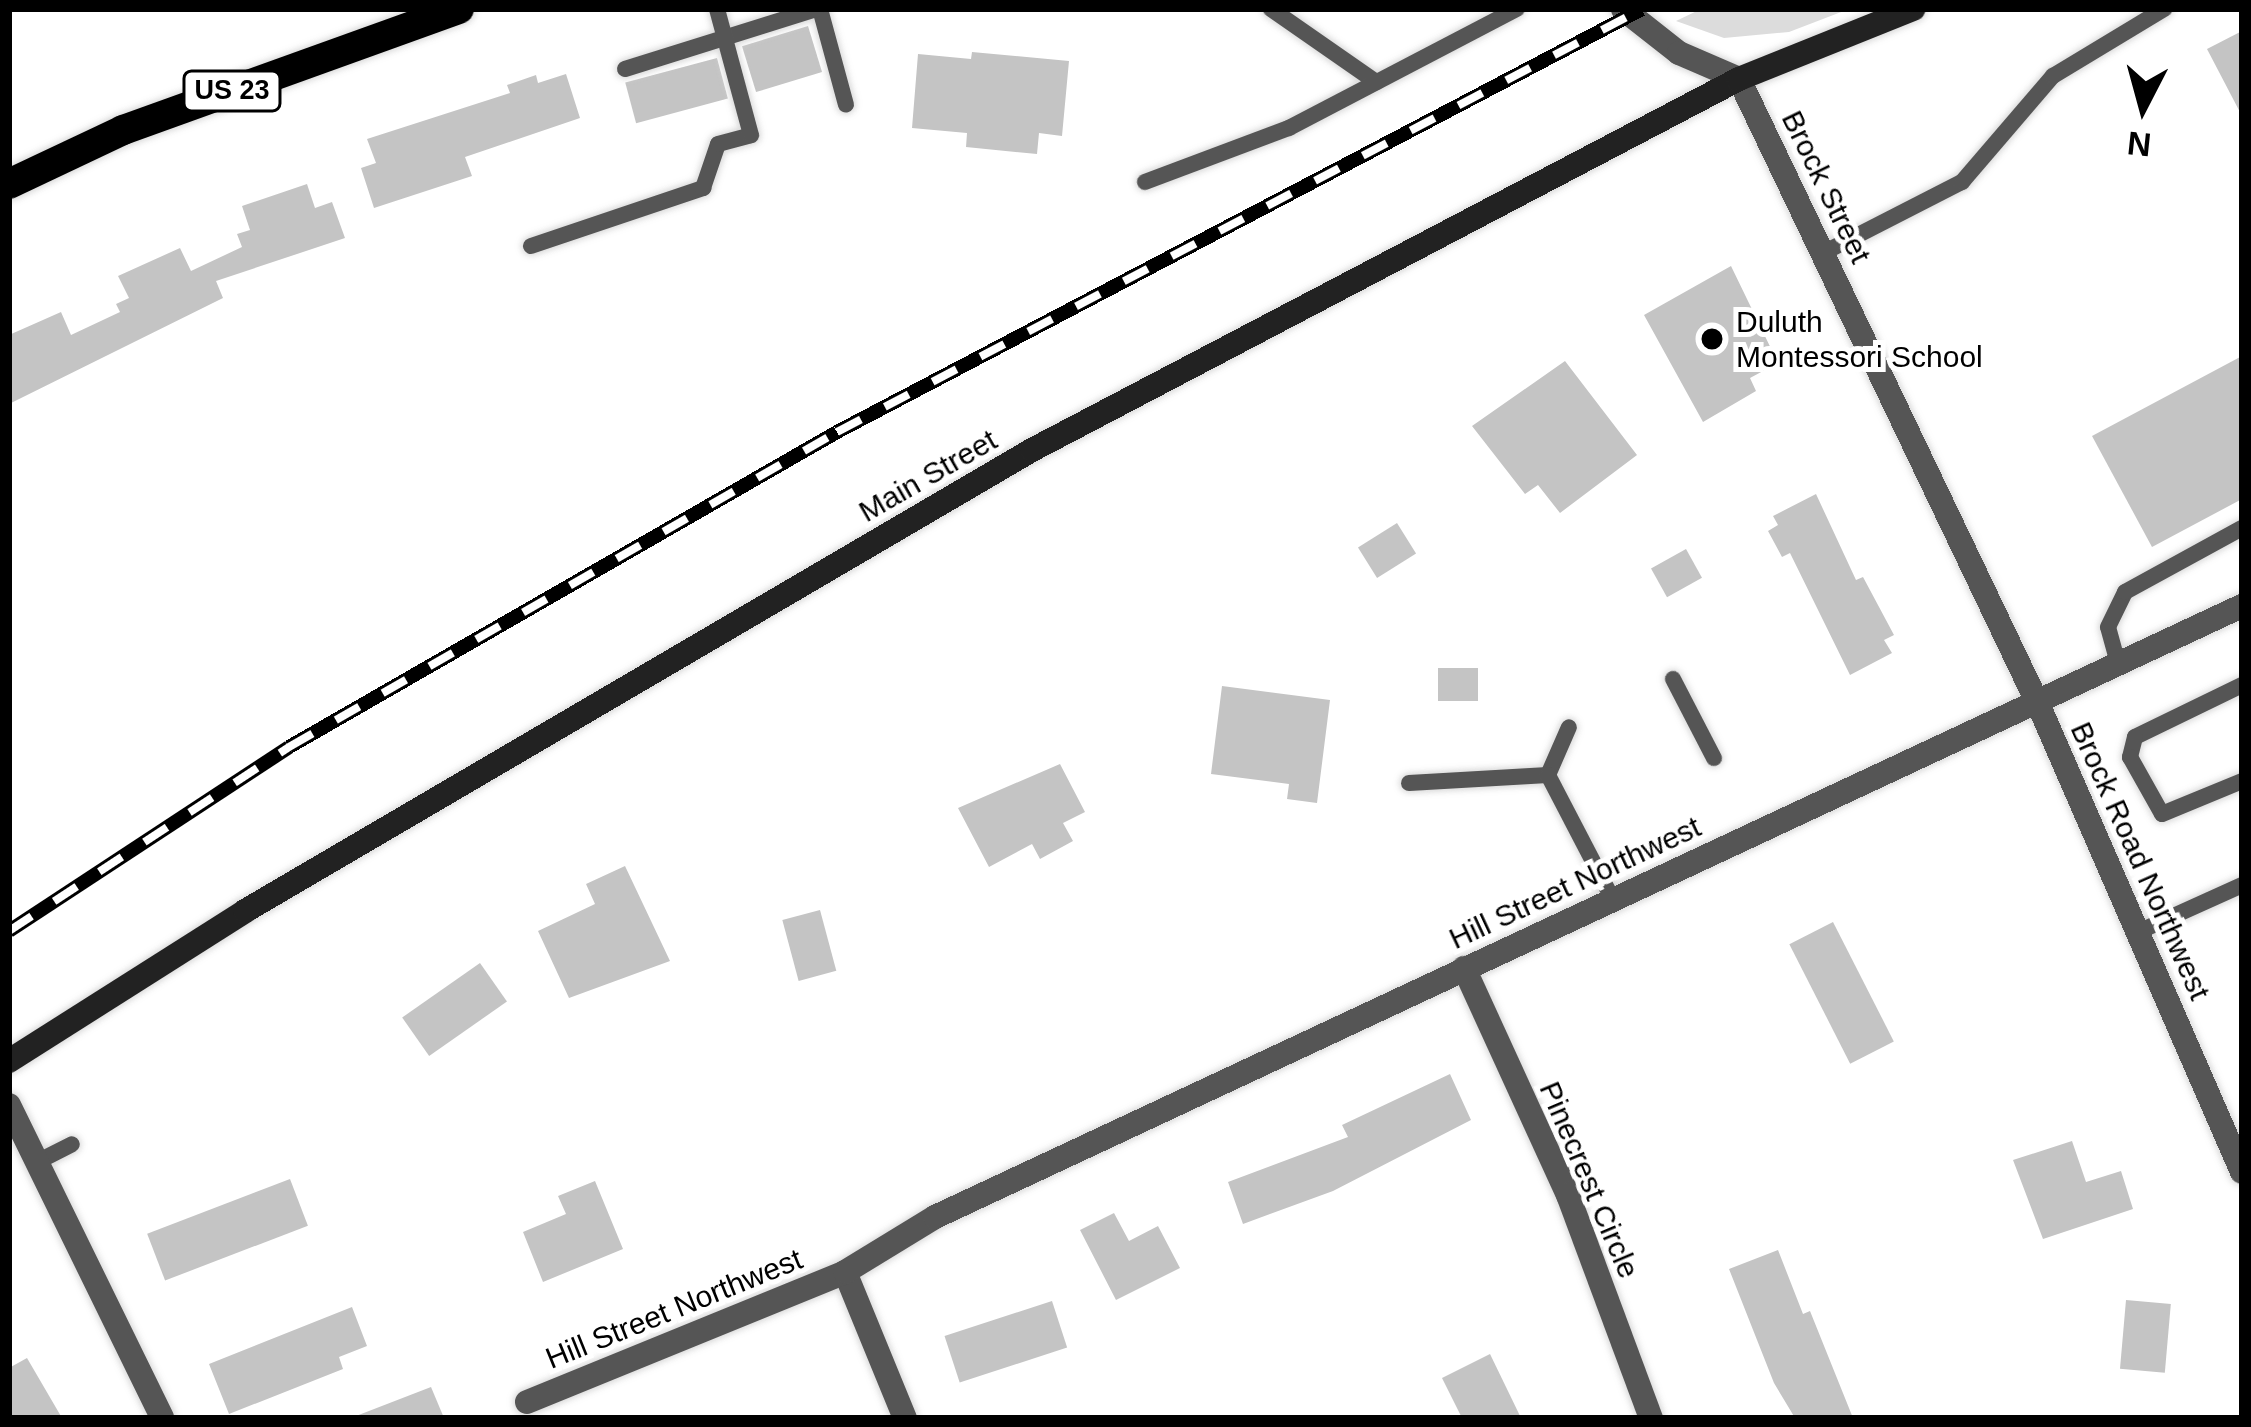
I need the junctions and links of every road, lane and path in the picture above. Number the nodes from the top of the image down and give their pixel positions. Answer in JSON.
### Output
{"nodes":[{"id":1,"x":459,"y":9,"type":"edge"},
{"id":2,"x":717,"y":9,"type":"edge"},
{"id":3,"x":818,"y":9,"type":"edge"},
{"id":4,"x":1271,"y":9,"type":"edge"},
{"id":5,"x":1517,"y":9,"type":"edge"},
{"id":6,"x":1623,"y":9,"type":"edge"},
{"id":7,"x":1913,"y":9,"type":"edge"},
{"id":8,"x":2164,"y":9,"type":"edge"},
{"id":9,"x":725,"y":38,"type":"junction"},
{"id":10,"x":626,"y":69,"type":"dead end"},
{"id":11,"x":1739,"y":79,"type":"junction"},
{"id":12,"x":1376,"y":82,"type":"junction"},
{"id":13,"x":846,"y":105,"type":"dead end"},
{"id":14,"x":1144,"y":182,"type":"dead end"},
{"id":15,"x":9,"y":184,"type":"edge"},
{"id":16,"x":531,"y":245,"type":"dead end"},
{"id":17,"x":1825,"y":253,"type":"junction"},
{"id":18,"x":2242,"y":528,"type":"edge"},
{"id":19,"x":2242,"y":606,"type":"edge"},
{"id":20,"x":2119,"y":667,"type":"junction"},
{"id":21,"x":1673,"y":679,"type":"dead end"},
{"id":22,"x":2242,"y":685,"type":"edge"},
{"id":23,"x":2039,"y":706,"type":"junction"},
{"id":24,"x":1569,"y":728,"type":"dead end"},
{"id":25,"x":1714,"y":758,"type":"dead end"},
{"id":26,"x":1548,"y":775,"type":"junction"},
{"id":27,"x":2242,"y":781,"type":"edge"},
{"id":28,"x":1409,"y":783,"type":"dead end"},
{"id":29,"x":2242,"y":885,"type":"edge"},
{"id":30,"x":1612,"y":898,"type":"junction"},
{"id":31,"x":2138,"y":932,"type":"junction"},
{"id":32,"x":1464,"y":968,"type":"junction"},
{"id":33,"x":9,"y":1061,"type":"edge"},
{"id":34,"x":9,"y":1105,"type":"edge"},
{"id":35,"x":72,"y":1144,"type":"dead end"},
{"id":36,"x":38,"y":1162,"type":"junction"},
{"id":37,"x":2242,"y":1172,"type":"edge"},
{"id":38,"x":845,"y":1272,"type":"junction"},
{"id":39,"x":526,"y":1402,"type":"dead end"},
{"id":40,"x":163,"y":1418,"type":"edge"},
{"id":41,"x":905,"y":1418,"type":"edge"},
{"id":42,"x":1651,"y":1418,"type":"edge"}],
"edges":[{"from":1,"to":15,"type":"main road","number":"US 23"},
{"from":2,"to":9,"type":"lane"},
{"from":3,"to":9,"type":"lane"},
{"from":3,"to":13,"type":"lane"},
{"from":4,"to":12,"type":"lane"},
{"from":5,"to":12,"type":"lane"},
{"from":6,"to":11,"type":"street"},
{"from":7,"to":11,"type":"street","name":"Main Street"},
{"from":8,"to":17,"type":"lane"},
{"from":9,"to":10,"type":"lane"},
{"from":9,"to":16,"type":"lane"},
{"from":11,"to":17,"type":"street","name":"Brock Street"},
{"from":11,"to":33,"type":"street","name":"Main Street"},
{"from":12,"to":14,"type":"lane"},
{"from":17,"to":23,"type":"street","name":"Brock Street"},
{"from":18,"to":20,"type":"lane"},
{"from":19,"to":20,"type":"street","name":"Hill Street Northwest"},
{"from":20,"to":23,"type":"street","name":"Hill Street Northwest"},
{"from":21,"to":25,"type":"lane"},
{"from":22,"to":27,"type":"lane"},
{"from":23,"to":30,"type":"street","name":"Hill Street Northwest"},
{"from":23,"to":31,"type":"street","name":"Brock Road Northwest"},
{"from":24,"to":26,"type":"lane"},
{"from":26,"to":28,"type":"lane"},
{"from":26,"to":30,"type":"lane"},
{"from":29,"to":31,"type":"lane"},
{"from":30,"to":32,"type":"street","name":"Hill Street Northwest"},
{"from":31,"to":37,"type":"street","name":"Brock Road Northwest"},
{"from":32,"to":38,"type":"street","name":"Hill Street Northwest"},
{"from":32,"to":42,"type":"street","name":"Pinecrest Circle"},
{"from":34,"to":36,"type":"street"},
{"from":35,"to":36,"type":"lane"},
{"from":36,"to":40,"type":"street"},
{"from":38,"to":39,"type":"street","name":"Hill Street Northwest"},
{"from":38,"to":41,"type":"street"}]}
